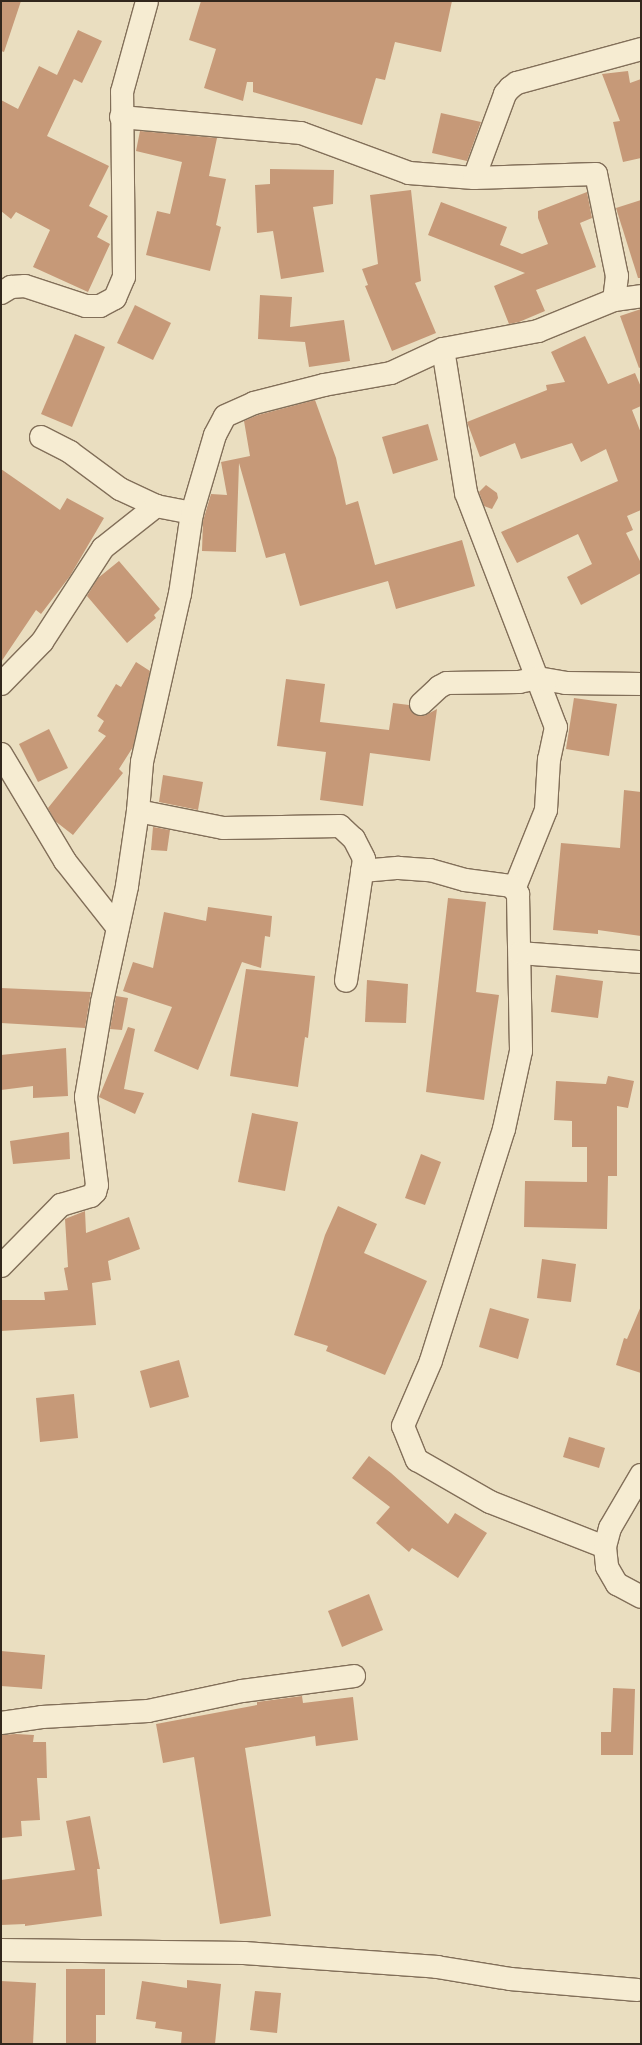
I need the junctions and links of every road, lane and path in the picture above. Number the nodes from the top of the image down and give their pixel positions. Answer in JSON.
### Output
{"nodes":[{"id":1,"x":147,"y":1,"type":"edge"},
{"id":2,"x":641,"y":49,"type":"edge"},
{"id":3,"x":121,"y":118,"type":"junction"},
{"id":4,"x":474,"y":178,"type":"junction"},
{"id":5,"x":1,"y":292,"type":"edge"},
{"id":6,"x":641,"y":296,"type":"edge"},
{"id":7,"x":614,"y":300,"type":"junction"},
{"id":8,"x":443,"y":349,"type":"junction"},
{"id":9,"x":41,"y":437,"type":"dead end"},
{"id":10,"x":156,"y":506,"type":"junction"},
{"id":11,"x":192,"y":513,"type":"junction"},
{"id":12,"x":538,"y":678,"type":"junction"},
{"id":13,"x":1,"y":684,"type":"edge"},
{"id":14,"x":641,"y":684,"type":"edge"},
{"id":15,"x":421,"y":704,"type":"dead end"},
{"id":16,"x":1,"y":754,"type":"edge"},
{"id":17,"x":138,"y":811,"type":"junction"},
{"id":18,"x":362,"y":871,"type":"junction"},
{"id":19,"x":515,"y":887,"type":"junction"},
{"id":20,"x":118,"y":928,"type":"junction"},
{"id":21,"x":520,"y":953,"type":"junction"},
{"id":22,"x":641,"y":962,"type":"edge"},
{"id":23,"x":346,"y":981,"type":"dead end"},
{"id":24,"x":1,"y":1266,"type":"edge"},
{"id":25,"x":641,"y":1475,"type":"edge"},
{"id":26,"x":605,"y":1547,"type":"junction"},
{"id":27,"x":638,"y":1600,"type":"edge"},
{"id":28,"x":354,"y":1676,"type":"dead end"},
{"id":29,"x":1,"y":1723,"type":"edge"},
{"id":30,"x":1,"y":1950,"type":"edge"},
{"id":31,"x":638,"y":1990,"type":"dead end"}],
"edges":[{"from":1,"to":3,"type":"street"},
{"from":2,"to":4,"type":"street"},
{"from":3,"to":4,"type":"street"},
{"from":3,"to":5,"type":"street"},
{"from":4,"to":7,"type":"street"},
{"from":6,"to":7,"type":"street"},
{"from":7,"to":8,"type":"street"},
{"from":8,"to":11,"type":"street"},
{"from":8,"to":12,"type":"street"},
{"from":9,"to":10,"type":"street"},
{"from":10,"to":11,"type":"street"},
{"from":10,"to":13,"type":"street"},
{"from":11,"to":17,"type":"street"},
{"from":12,"to":14,"type":"street"},
{"from":12,"to":15,"type":"street"},
{"from":12,"to":19,"type":"street"},
{"from":16,"to":20,"type":"street"},
{"from":17,"to":18,"type":"street"},
{"from":17,"to":20,"type":"street"},
{"from":18,"to":19,"type":"street"},
{"from":18,"to":23,"type":"street"},
{"from":19,"to":21,"type":"street"},
{"from":20,"to":24,"type":"street"},
{"from":21,"to":22,"type":"street"},
{"from":21,"to":26,"type":"street"},
{"from":25,"to":26,"type":"street"},
{"from":26,"to":27,"type":"street"},
{"from":28,"to":29,"type":"street"},
{"from":30,"to":31,"type":"street"}]}
